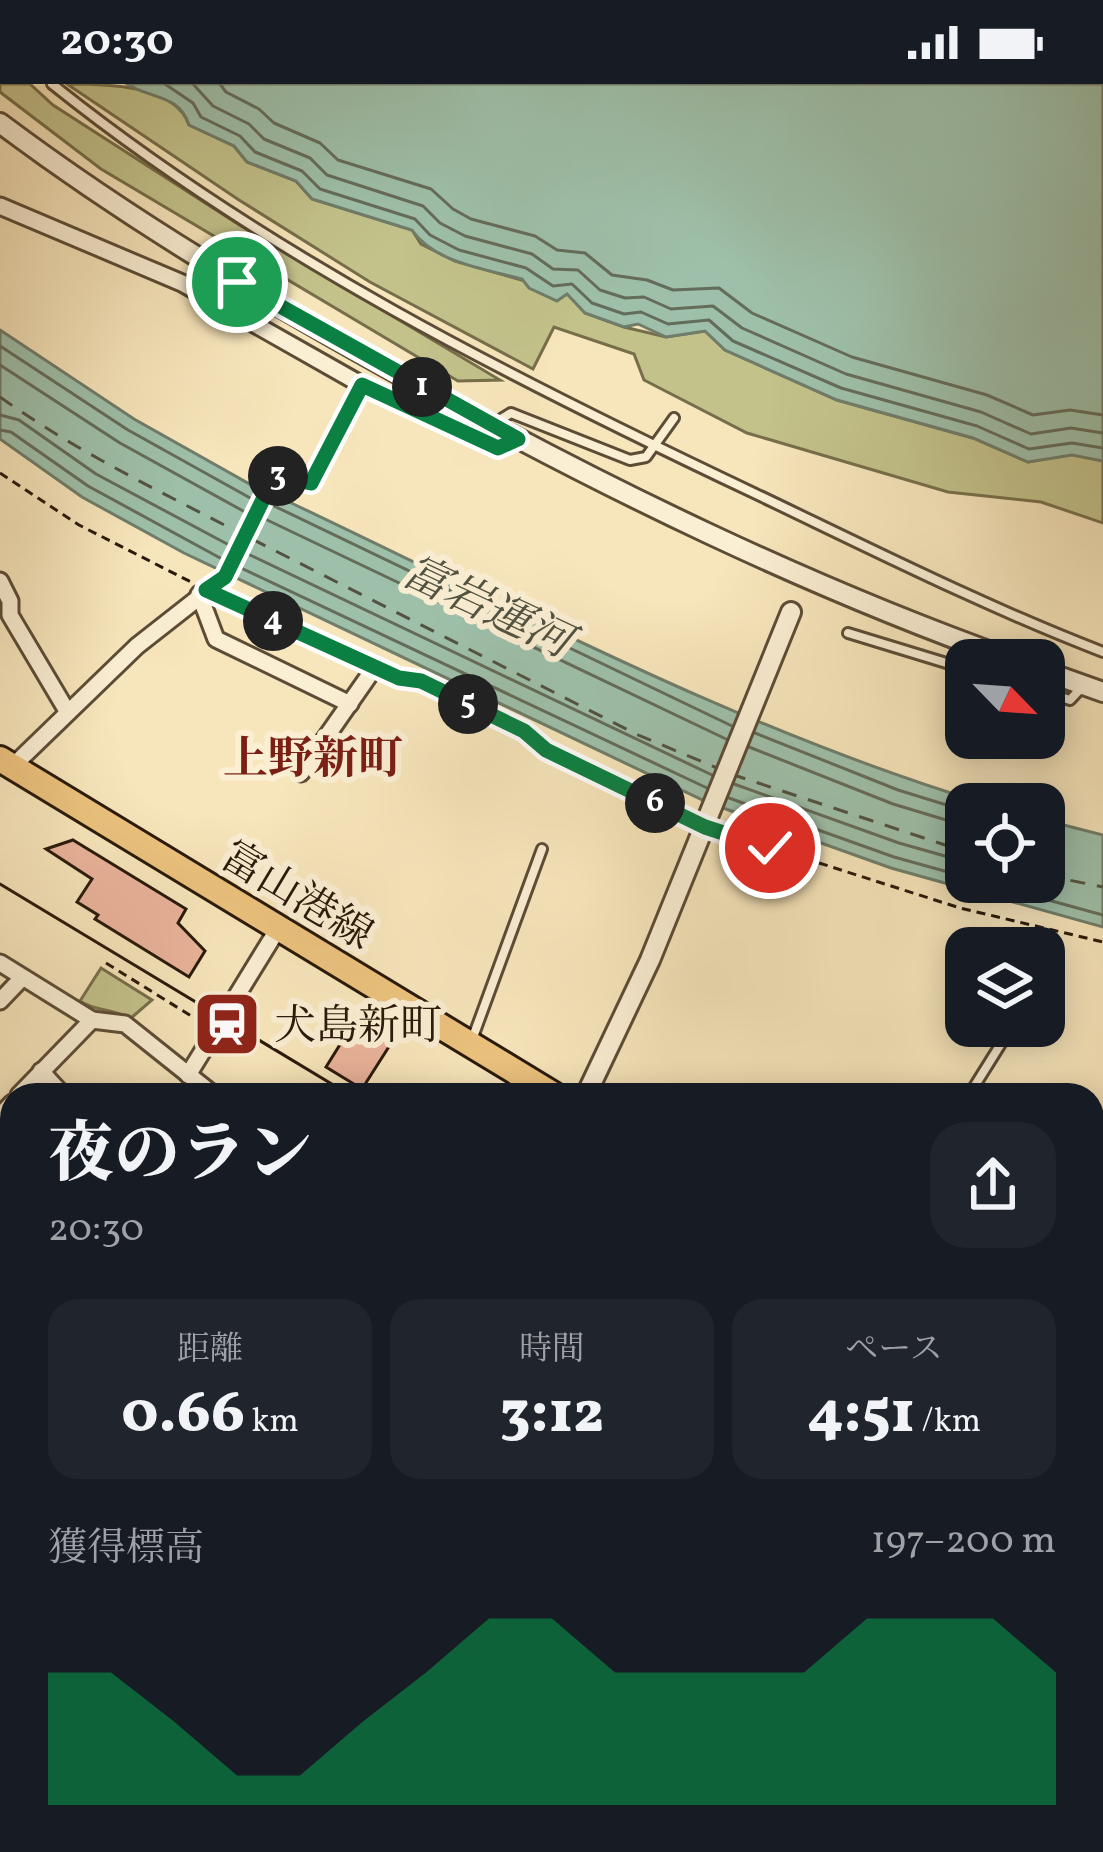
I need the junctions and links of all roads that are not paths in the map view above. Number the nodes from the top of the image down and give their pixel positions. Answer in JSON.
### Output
{"nodes":[{"id":1,"x":52,"y":84,"type":"edge"},
{"id":2,"x":0,"y":123,"type":"edge"},
{"id":3,"x":0,"y":206,"type":"edge"},
{"id":4,"x":362,"y":385,"type":"junction"},
{"id":5,"x":674,"y":418,"type":"dead end"},
{"id":6,"x":491,"y":425,"type":"junction"},
{"id":7,"x":518,"y":439,"type":"junction"},
{"id":8,"x":655,"y":446,"type":"junction"},
{"id":9,"x":0,"y":581,"type":"edge"},
{"id":10,"x":203,"y":592,"type":"junction"},
{"id":11,"x":791,"y":612,"type":"dead end"},
{"id":12,"x":848,"y":633,"type":"dead end"},
{"id":13,"x":961,"y":639,"type":"edge"},
{"id":14,"x":1103,"y":652,"type":"edge"},
{"id":15,"x":945,"y":663,"type":"edge"},
{"id":16,"x":368,"y":677,"type":"dead end"},
{"id":17,"x":1065,"y":678,"type":"edge"},
{"id":18,"x":1094,"y":688,"type":"edge"},
{"id":19,"x":1065,"y":698,"type":"edge"},
{"id":20,"x":350,"y":704,"type":"junction"},
{"id":21,"x":68,"y":711,"type":"junction"},
{"id":22,"x":6,"y":763,"type":"edge"},
{"id":23,"x":301,"y":773,"type":"dead end"},
{"id":24,"x":542,"y":849,"type":"dead end"},
{"id":25,"x":279,"y":927,"type":"junction"},
{"id":26,"x":0,"y":963,"type":"edge"},
{"id":27,"x":22,"y":978,"type":"junction"},
{"id":28,"x":0,"y":1001,"type":"edge"},
{"id":29,"x":92,"y":1019,"type":"junction"},
{"id":30,"x":470,"y":1044,"type":"junction"},
{"id":31,"x":999,"y":1047,"type":"edge"},
{"id":32,"x":41,"y":1071,"type":"junction"},
{"id":33,"x":188,"y":1075,"type":"junction"},
{"id":34,"x":30,"y":1083,"type":"edge"},
{"id":35,"x":52,"y":1083,"type":"edge"},
{"id":36,"x":198,"y":1083,"type":"edge"},
{"id":37,"x":534,"y":1083,"type":"edge"},
{"id":38,"x":592,"y":1083,"type":"edge"},
{"id":39,"x":976,"y":1083,"type":"edge"}],
"edges":[{"from":1,"to":8,"type":"lane"},
{"from":2,"to":6,"type":"street"},
{"from":3,"to":4,"type":"street"},
{"from":4,"to":7,"type":"street"},
{"from":4,"to":10,"type":"street"},
{"from":5,"to":8,"type":"lane"},
{"from":6,"to":7,"type":"street"},
{"from":6,"to":8,"type":"lane"},
{"from":7,"to":13,"type":"street"},
{"from":8,"to":14,"type":"lane"},
{"from":9,"to":21,"type":"street"},
{"from":10,"to":20,"type":"street"},
{"from":10,"to":21,"type":"street"},
{"from":11,"to":38,"type":"street"},
{"from":12,"to":15,"type":"lane"},
{"from":16,"to":20,"type":"street"},
{"from":17,"to":18,"type":"street"},
{"from":18,"to":19,"type":"lane"},
{"from":20,"to":23,"type":"street"},
{"from":21,"to":22,"type":"street"},
{"from":22,"to":25,"type":"main road","name":"富山港線"},
{"from":24,"to":30,"type":"lane"},
{"from":25,"to":30,"type":"main road","name":"富山港線"},
{"from":25,"to":33,"type":"street"},
{"from":26,"to":27,"type":"street"},
{"from":27,"to":28,"type":"street"},
{"from":27,"to":29,"type":"street"},
{"from":29,"to":32,"type":"street"},
{"from":29,"to":33,"type":"street"},
{"from":30,"to":37,"type":"main road","name":"富山港線"},
{"from":31,"to":39,"type":"lane"},
{"from":32,"to":34,"type":"street"},
{"from":32,"to":35,"type":"street"},
{"from":33,"to":36,"type":"street"}]}
